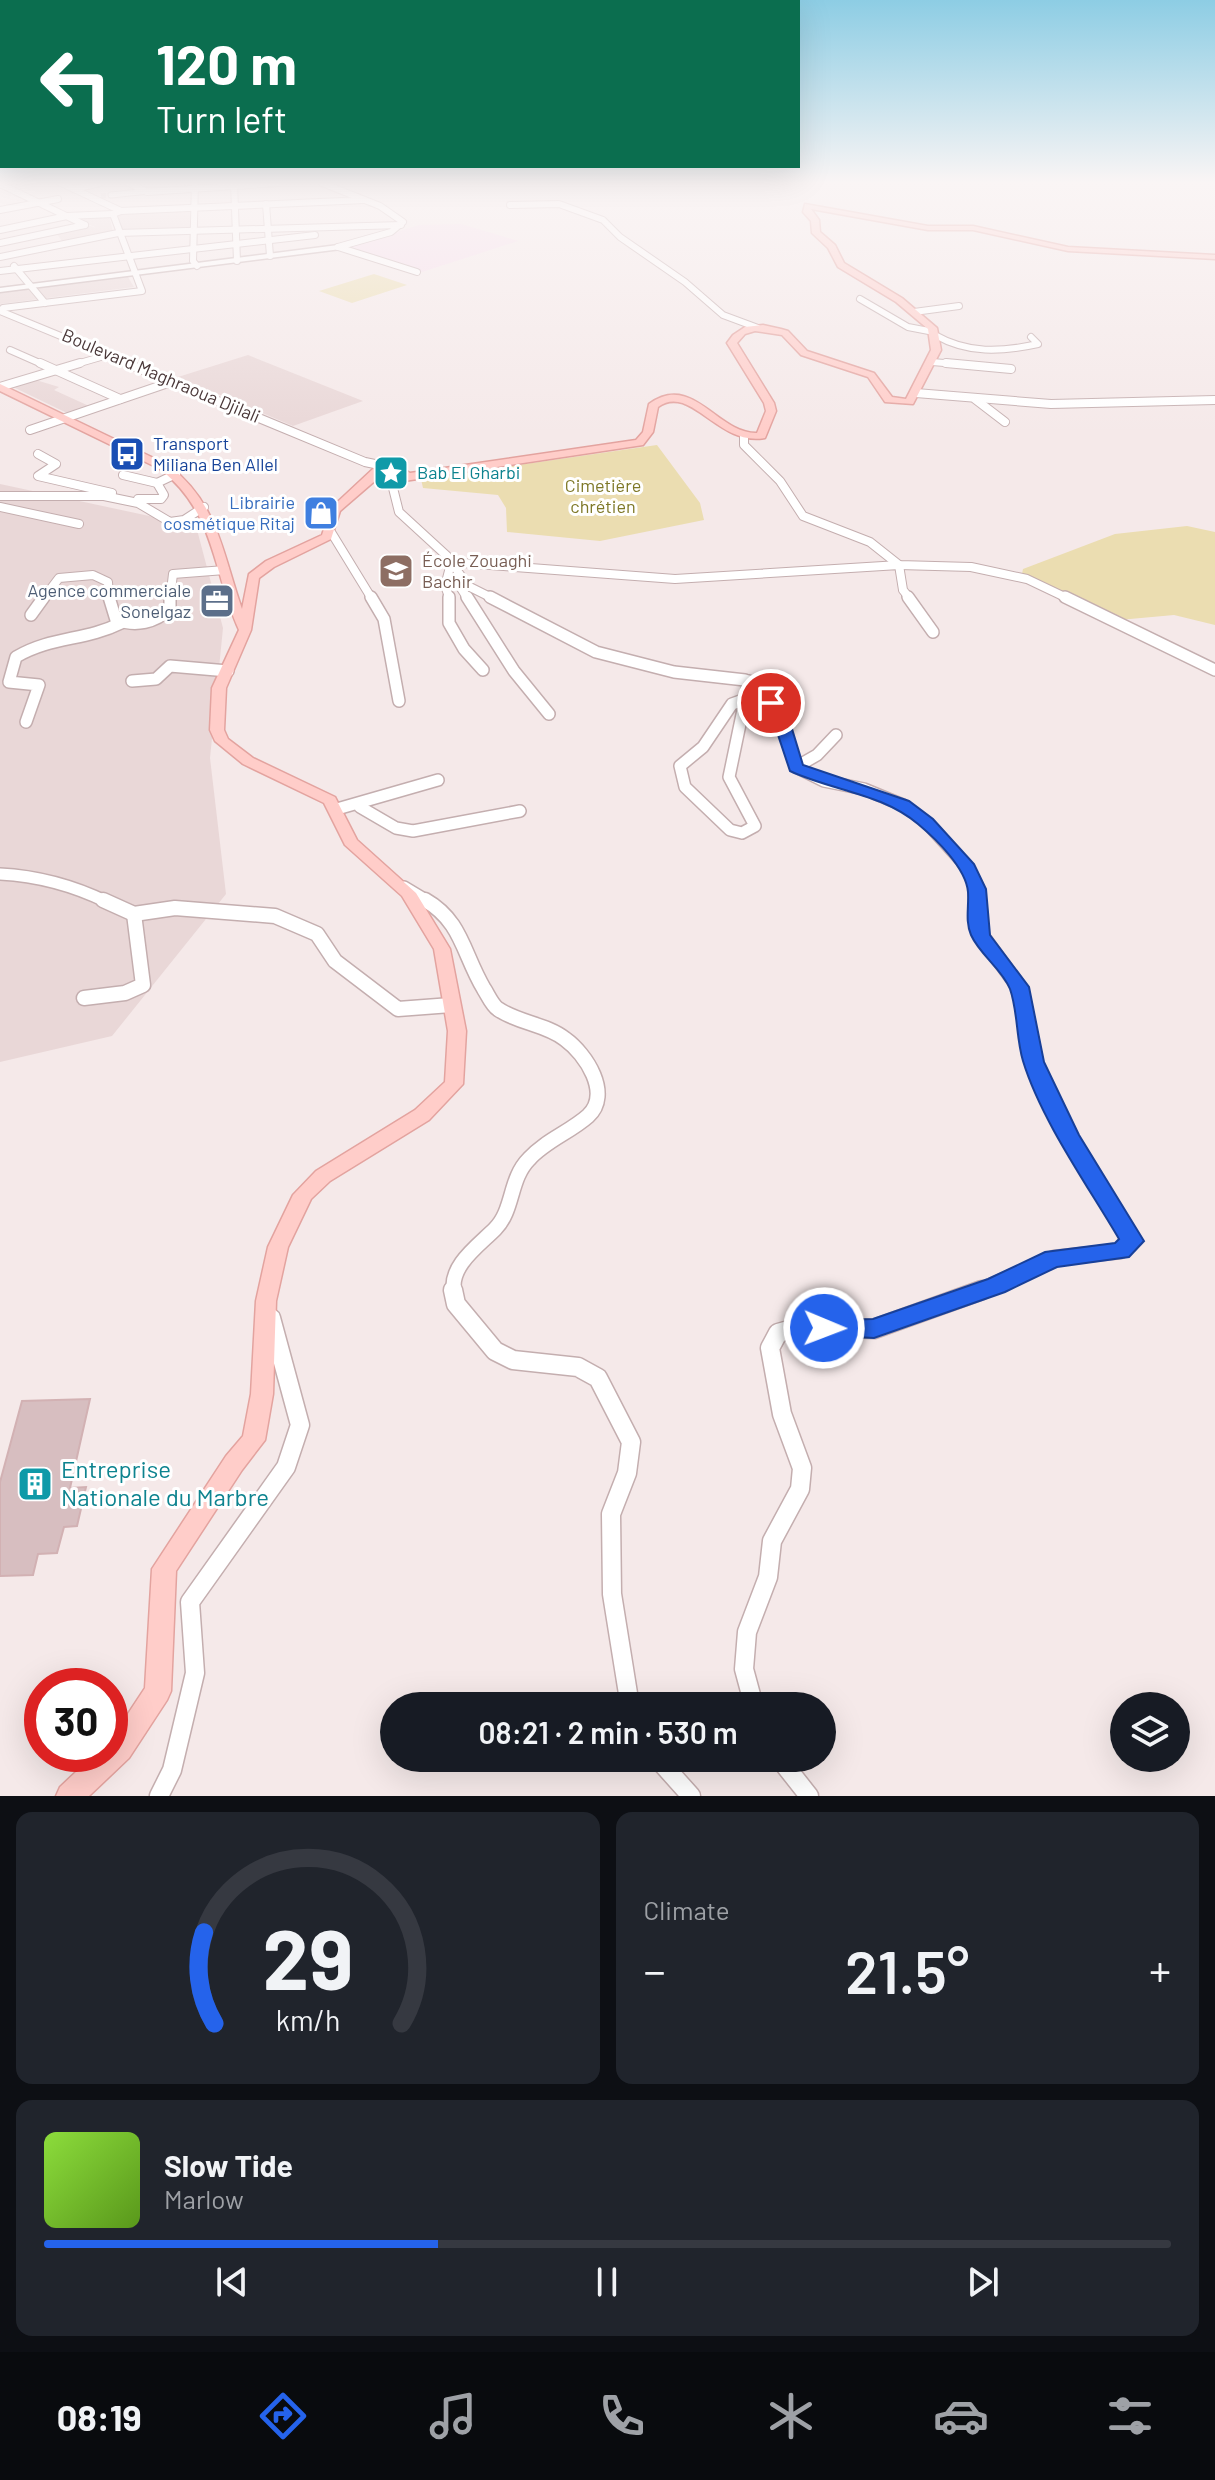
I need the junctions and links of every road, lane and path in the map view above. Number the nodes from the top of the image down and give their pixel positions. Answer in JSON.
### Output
{"nodes":[{"id":1,"x":14,"y":267,"type":"edge"},
{"id":2,"x":44,"y":267,"type":"edge"},
{"id":3,"x":130,"y":267,"type":"edge"},
{"id":4,"x":190,"y":267,"type":"edge"},
{"id":5,"x":401,"y":267,"type":"edge"},
{"id":6,"x":659,"y":267,"type":"edge"},
{"id":7,"x":844,"y":267,"type":"edge"},
{"id":8,"x":17,"y":270,"type":"junction"},
{"id":9,"x":0,"y":271,"type":"edge"},
{"id":10,"x":417,"y":272,"type":"dead end"},
{"id":11,"x":133,"y":274,"type":"junction"},
{"id":12,"x":85,"y":280,"type":"junction"},
{"id":13,"x":30,"y":286,"type":"junction"},
{"id":14,"x":0,"y":290,"type":"edge"},
{"id":15,"x":95,"y":297,"type":"junction"},
{"id":16,"x":860,"y":299,"type":"dead end"},
{"id":17,"x":45,"y":303,"type":"junction"},
{"id":18,"x":22,"y":306,"type":"junction"},
{"id":19,"x":959,"y":306,"type":"dead end"},
{"id":20,"x":0,"y":310,"type":"edge"},
{"id":21,"x":914,"y":312,"type":"junction"},
{"id":22,"x":10,"y":313,"type":"junction"},
{"id":23,"x":758,"y":328,"type":"junction"},
{"id":24,"x":934,"y":334,"type":"junction"},
{"id":25,"x":1031,"y":337,"type":"dead end"},
{"id":26,"x":10,"y":350,"type":"dead end"},
{"id":27,"x":111,"y":354,"type":"junction"},
{"id":28,"x":932,"y":362,"type":"junction"},
{"id":29,"x":1011,"y":369,"type":"dead end"},
{"id":30,"x":57,"y":370,"type":"junction"},
{"id":31,"x":174,"y":381,"type":"junction"},
{"id":32,"x":0,"y":387,"type":"edge"},
{"id":33,"x":916,"y":393,"type":"junction"},
{"id":34,"x":120,"y":399,"type":"junction"},
{"id":35,"x":975,"y":399,"type":"junction"},
{"id":36,"x":1215,"y":400,"type":"edge"},
{"id":37,"x":64,"y":417,"type":"junction"},
{"id":38,"x":1005,"y":422,"type":"dead end"},
{"id":39,"x":30,"y":430,"type":"dead end"},
{"id":40,"x":744,"y":436,"type":"junction"},
{"id":41,"x":38,"y":454,"type":"dead end"},
{"id":42,"x":365,"y":462,"type":"junction"},
{"id":43,"x":176,"y":474,"type":"junction"},
{"id":44,"x":388,"y":474,"type":"junction"},
{"id":45,"x":123,"y":475,"type":"dead end"},
{"id":46,"x":157,"y":483,"type":"junction"},
{"id":47,"x":0,"y":496,"type":"edge"},
{"id":48,"x":0,"y":507,"type":"edge"},
{"id":49,"x":204,"y":507,"type":"junction"},
{"id":50,"x":79,"y":524,"type":"dead end"},
{"id":51,"x":331,"y":532,"type":"junction"},
{"id":52,"x":450,"y":563,"type":"junction"},
{"id":53,"x":899,"y":565,"type":"junction"},
{"id":54,"x":225,"y":570,"type":"junction"},
{"id":55,"x":31,"y":615,"type":"dead end"},
{"id":56,"x":121,"y":623,"type":"junction"},
{"id":57,"x":245,"y":630,"type":"junction"},
{"id":58,"x":933,"y":632,"type":"dead end"},
{"id":59,"x":483,"y":670,"type":"dead end"},
{"id":60,"x":1215,"y":670,"type":"edge"},
{"id":61,"x":228,"y":671,"type":"junction"},
{"id":62,"x":132,"y":681,"type":"dead end"},
{"id":63,"x":749,"y":681,"type":"junction"},
{"id":64,"x":746,"y":699,"type":"junction"},
{"id":65,"x":399,"y":701,"type":"dead end"},
{"id":66,"x":549,"y":714,"type":"dead end"},
{"id":67,"x":26,"y":722,"type":"dead end"},
{"id":68,"x":836,"y":735,"type":"dead end"},
{"id":69,"x":796,"y":767,"type":"junction"},
{"id":70,"x":438,"y":780,"type":"dead end"},
{"id":71,"x":360,"y":807,"type":"junction"},
{"id":72,"x":337,"y":809,"type":"junction"},
{"id":73,"x":520,"y":811,"type":"dead end"},
{"id":74,"x":0,"y":874,"type":"edge"},
{"id":75,"x":400,"y":885,"type":"junction"},
{"id":76,"x":134,"y":914,"type":"junction"},
{"id":77,"x":84,"y":998,"type":"dead end"},
{"id":78,"x":451,"y":1005,"type":"junction"},
{"id":79,"x":266,"y":1301,"type":"junction"},
{"id":80,"x":625,"y":1692,"type":"edge"},
{"id":81,"x":750,"y":1692,"type":"edge"},
{"id":82,"x":670,"y":1772,"type":"edge"},
{"id":83,"x":790,"y":1772,"type":"edge"},
{"id":84,"x":69,"y":1796,"type":"edge"},
{"id":85,"x":159,"y":1796,"type":"edge"},
{"id":86,"x":691,"y":1796,"type":"edge"},
{"id":87,"x":809,"y":1796,"type":"edge"}],
"edges":[{"from":1,"to":8,"type":"street"},
{"from":2,"to":8,"type":"street"},
{"from":3,"to":11,"type":"street"},
{"from":4,"to":11,"type":"street"},
{"from":5,"to":10,"type":"street"},
{"from":6,"to":23,"type":"street"},
{"from":7,"to":21,"type":"main road"},
{"from":8,"to":9,"type":"street"},
{"from":8,"to":13,"type":"street"},
{"from":11,"to":12,"type":"street"},
{"from":11,"to":15,"type":"street"},
{"from":12,"to":13,"type":"street"},
{"from":12,"to":15,"type":"street"},
{"from":13,"to":14,"type":"street"},
{"from":13,"to":17,"type":"street"},
{"from":15,"to":17,"type":"street"},
{"from":16,"to":24,"type":"street"},
{"from":17,"to":18,"type":"street"},
{"from":18,"to":20,"type":"street"},
{"from":18,"to":22,"type":"street"},
{"from":19,"to":21,"type":"street"},
{"from":20,"to":22,"type":"street","name":"Boulevard Maghraoua Djilali"},
{"from":21,"to":24,"type":"main road"},
{"from":22,"to":27,"type":"street","name":"Boulevard Maghraoua Djilali"},
{"from":23,"to":33,"type":"main road"},
{"from":23,"to":40,"type":"main road"},
{"from":24,"to":25,"type":"street"},
{"from":24,"to":28,"type":"main road"},
{"from":26,"to":30,"type":"street"},
{"from":27,"to":30,"type":"street"},
{"from":27,"to":31,"type":"street","name":"Boulevard Maghraoua Djilali"},
{"from":28,"to":29,"type":"street"},
{"from":28,"to":33,"type":"main road"},
{"from":30,"to":32,"type":"street"},
{"from":30,"to":34,"type":"street"},
{"from":31,"to":34,"type":"street"},
{"from":31,"to":42,"type":"street","name":"Boulevard Maghraoua Djilali"},
{"from":32,"to":37,"type":"main road"},
{"from":33,"to":35,"type":"street"},
{"from":34,"to":37,"type":"street"},
{"from":35,"to":36,"type":"street"},
{"from":35,"to":38,"type":"street"},
{"from":37,"to":39,"type":"street"},
{"from":37,"to":43,"type":"main road"},
{"from":40,"to":44,"type":"main road"},
{"from":40,"to":53,"type":"street"},
{"from":41,"to":46,"type":"street"},
{"from":42,"to":44,"type":"street"},
{"from":42,"to":44,"type":"street"},
{"from":43,"to":46,"type":"street"},
{"from":43,"to":49,"type":"main road"},
{"from":44,"to":51,"type":"main road"},
{"from":44,"to":52,"type":"street"},
{"from":45,"to":46,"type":"street"},
{"from":47,"to":49,"type":"street"},
{"from":48,"to":50,"type":"street"},
{"from":49,"to":54,"type":"main road"},
{"from":51,"to":57,"type":"main road"},
{"from":51,"to":65,"type":"street"},
{"from":52,"to":53,"type":"street"},
{"from":52,"to":59,"type":"street"},
{"from":52,"to":63,"type":"street"},
{"from":52,"to":66,"type":"street"},
{"from":53,"to":58,"type":"street"},
{"from":53,"to":60,"type":"street"},
{"from":54,"to":56,"type":"street"},
{"from":54,"to":57,"type":"main road"},
{"from":55,"to":56,"type":"street"},
{"from":56,"to":67,"type":"street"},
{"from":57,"to":61,"type":"main road"},
{"from":61,"to":62,"type":"street"},
{"from":61,"to":72,"type":"main road"},
{"from":63,"to":64,"type":"street"},
{"from":63,"to":69,"type":"street"},
{"from":64,"to":64,"type":"street"},
{"from":68,"to":69,"type":"street"},
{"from":69,"to":81,"type":"street"},
{"from":70,"to":71,"type":"street"},
{"from":71,"to":72,"type":"street"},
{"from":71,"to":73,"type":"street"},
{"from":72,"to":75,"type":"main road"},
{"from":74,"to":76,"type":"street"},
{"from":75,"to":78,"type":"main road"},
{"from":75,"to":80,"type":"street"},
{"from":76,"to":77,"type":"street"},
{"from":76,"to":78,"type":"street"},
{"from":78,"to":79,"type":"main road"},
{"from":79,"to":84,"type":"main road"},
{"from":79,"to":85,"type":"street"},
{"from":82,"to":86,"type":"street"},
{"from":83,"to":87,"type":"street"}]}
